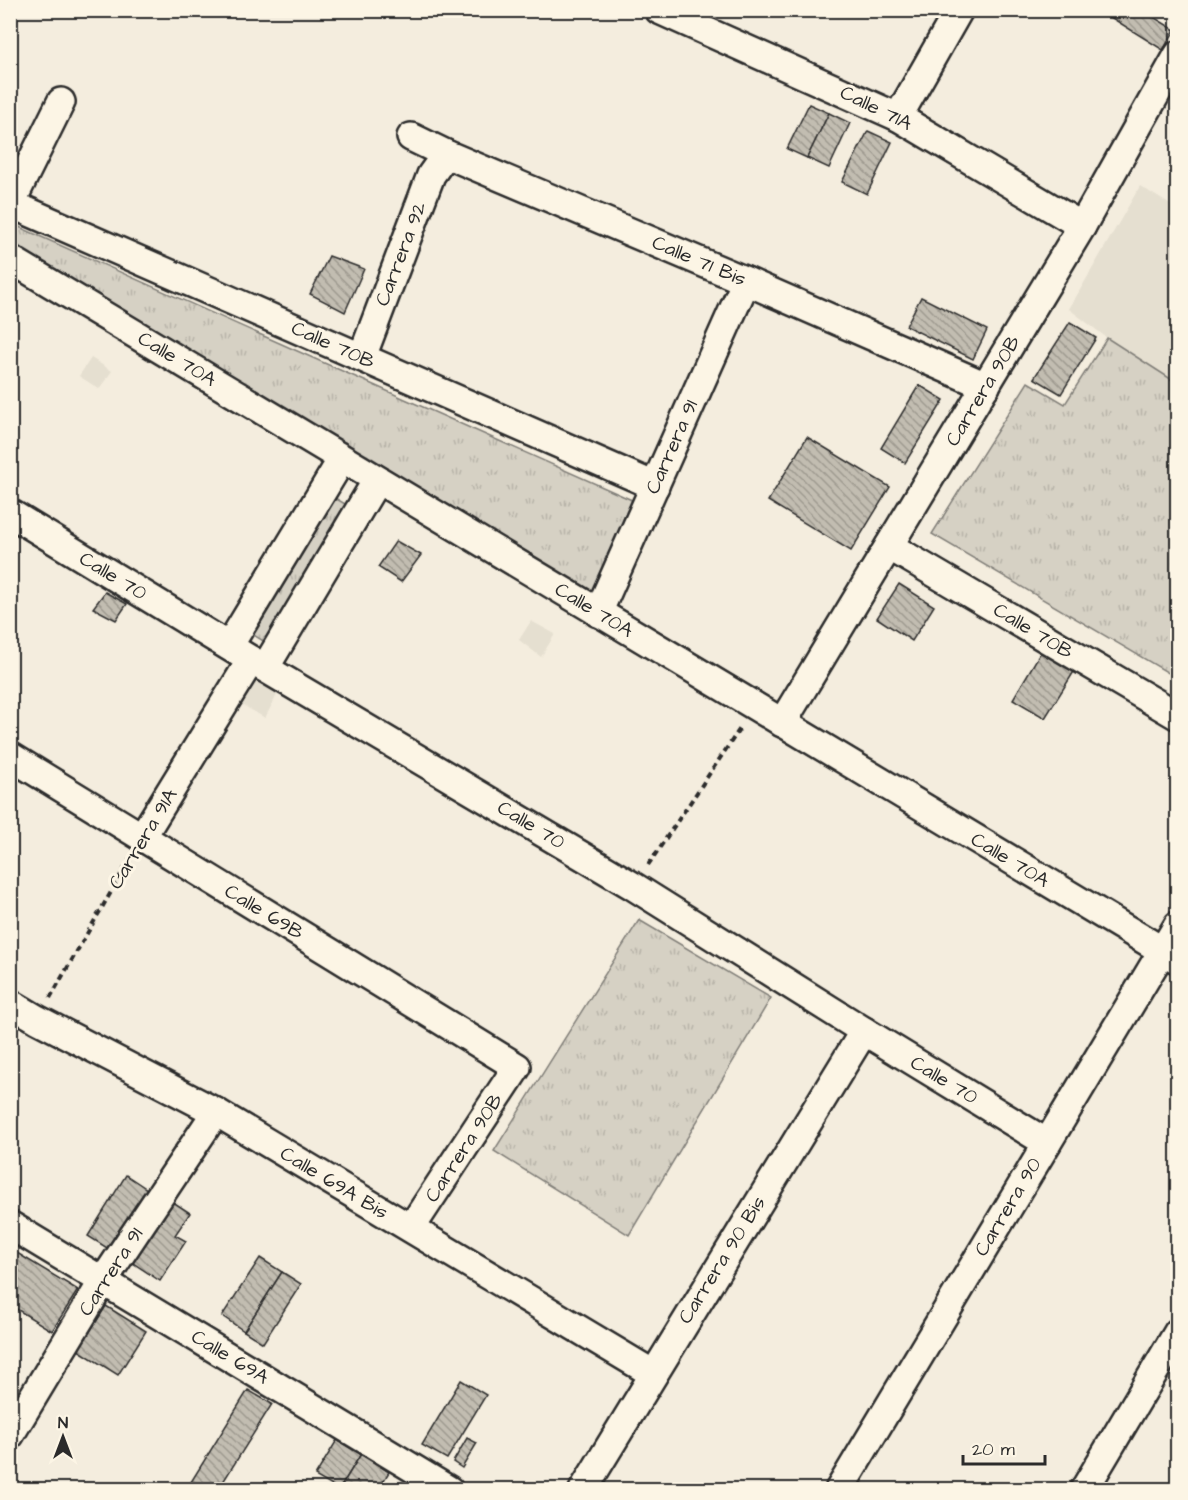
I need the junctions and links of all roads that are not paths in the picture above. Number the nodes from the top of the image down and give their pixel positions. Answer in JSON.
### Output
{"nodes":[{"id":1,"x":659,"y":10,"type":"edge"},
{"id":2,"x":959,"y":10,"type":"edge"},
{"id":3,"x":711,"y":21,"type":"edge"},
{"id":4,"x":1178,"y":55,"type":"edge"},
{"id":5,"x":61,"y":102,"type":"dead end"},
{"id":6,"x":898,"y":117,"type":"junction"},
{"id":7,"x":411,"y":136,"type":"dead end"},
{"id":8,"x":446,"y":154,"type":"junction"},
{"id":9,"x":11,"y":205,"type":"edge"},
{"id":10,"x":1082,"y":226,"type":"junction"},
{"id":11,"x":10,"y":259,"type":"edge"},
{"id":12,"x":746,"y":281,"type":"junction"},
{"id":13,"x":362,"y":357,"type":"junction"},
{"id":14,"x":986,"y":386,"type":"junction"},
{"id":15,"x":342,"y":459,"type":"junction"},
{"id":16,"x":377,"y":480,"type":"junction"},
{"id":17,"x":655,"y":486,"type":"junction"},
{"id":18,"x":10,"y":513,"type":"edge"},
{"id":19,"x":890,"y":546,"type":"junction"},
{"id":20,"x":598,"y":612,"type":"junction"},
{"id":21,"x":248,"y":658,"type":"junction"},
{"id":22,"x":1178,"y":716,"type":"edge"},
{"id":23,"x":782,"y":723,"type":"junction"},
{"id":24,"x":10,"y":756,"type":"edge"},
{"id":25,"x":142,"y":837,"type":"junction"},
{"id":26,"x":1178,"y":926,"type":"edge"},
{"id":27,"x":1170,"y":955,"type":"edge"},
{"id":28,"x":10,"y":1003,"type":"edge"},
{"id":29,"x":864,"y":1031,"type":"junction"},
{"id":30,"x":517,"y":1067,"type":"joint"},
{"id":31,"x":216,"y":1112,"type":"junction"},
{"id":32,"x":1047,"y":1143,"type":"junction"},
{"id":33,"x":10,"y":1225,"type":"edge"},
{"id":34,"x":411,"y":1228,"type":"junction"},
{"id":35,"x":103,"y":1281,"type":"junction"},
{"id":36,"x":1178,"y":1332,"type":"edge"},
{"id":37,"x":652,"y":1374,"type":"junction"},
{"id":38,"x":10,"y":1435,"type":"edge"},
{"id":39,"x":414,"y":1481,"type":"edge"},
{"id":40,"x":449,"y":1490,"type":"edge"},
{"id":41,"x":583,"y":1490,"type":"edge"},
{"id":42,"x":839,"y":1490,"type":"edge"},
{"id":43,"x":1084,"y":1490,"type":"edge"}],
"edges":[{"from":1,"to":3,"type":"street","name":"Calle 71A"},
{"from":2,"to":6,"type":"street"},
{"from":3,"to":6,"type":"street","name":"Calle 71A"},
{"from":4,"to":10,"type":"street","name":"Carrera 90B"},
{"from":5,"to":9,"type":"street"},
{"from":6,"to":10,"type":"street","name":"Calle 71A"},
{"from":7,"to":8,"type":"street","name":"Calle 71 Bis"},
{"from":8,"to":12,"type":"street","name":"Calle 71 Bis"},
{"from":8,"to":13,"type":"street","name":"Carrera 92"},
{"from":9,"to":13,"type":"street","name":"Calle 70B"},
{"from":10,"to":14,"type":"street","name":"Carrera 90B"},
{"from":11,"to":15,"type":"street","name":"Calle 70A"},
{"from":12,"to":14,"type":"street","name":"Calle 71 Bis"},
{"from":12,"to":17,"type":"street","name":"Carrera 91"},
{"from":13,"to":17,"type":"street","name":"Calle 70B"},
{"from":14,"to":19,"type":"street","name":"Carrera 90B"},
{"from":15,"to":16,"type":"street","name":"Calle 70A"},
{"from":15,"to":21,"type":"street","name":"Carrera 91A"},
{"from":16,"to":20,"type":"street","name":"Calle 70A"},
{"from":16,"to":21,"type":"street","name":"Carrera 91A"},
{"from":17,"to":20,"type":"street","name":"Carrera 91"},
{"from":18,"to":21,"type":"street","name":"Calle 70"},
{"from":19,"to":22,"type":"street","name":"Calle 70B"},
{"from":19,"to":23,"type":"street","name":"Carrera 90B"},
{"from":20,"to":23,"type":"street","name":"Calle 70A"},
{"from":21,"to":25,"type":"street","name":"Carrera 91A"},
{"from":21,"to":29,"type":"street","name":"Calle 70"},
{"from":23,"to":27,"type":"street","name":"Calle 70A"},
{"from":24,"to":25,"type":"street","name":"Calle 69B"},
{"from":25,"to":30,"type":"street","name":"Calle 69B"},
{"from":26,"to":27,"type":"street","name":"Carrera 90"},
{"from":27,"to":32,"type":"street","name":"Carrera 90"},
{"from":28,"to":31,"type":"street","name":"Calle 69A Bis"},
{"from":29,"to":32,"type":"street","name":"Calle 70"},
{"from":29,"to":37,"type":"street","name":"Carrera 90 Bis"},
{"from":30,"to":34,"type":"street","name":"Carrera 90B"},
{"from":31,"to":34,"type":"street","name":"Calle 69A Bis"},
{"from":31,"to":35,"type":"street","name":"Carrera 91"},
{"from":32,"to":42,"type":"street","name":"Carrera 90"},
{"from":33,"to":35,"type":"street","name":"Calle 69A"},
{"from":34,"to":37,"type":"street","name":"Calle 69A Bis"},
{"from":35,"to":38,"type":"street","name":"Carrera 91"},
{"from":35,"to":39,"type":"street","name":"Calle 69A"},
{"from":36,"to":43,"type":"street"},
{"from":37,"to":41,"type":"street","name":"Carrera 90 Bis"},
{"from":39,"to":40,"type":"street","name":"Calle 69A"}]}
